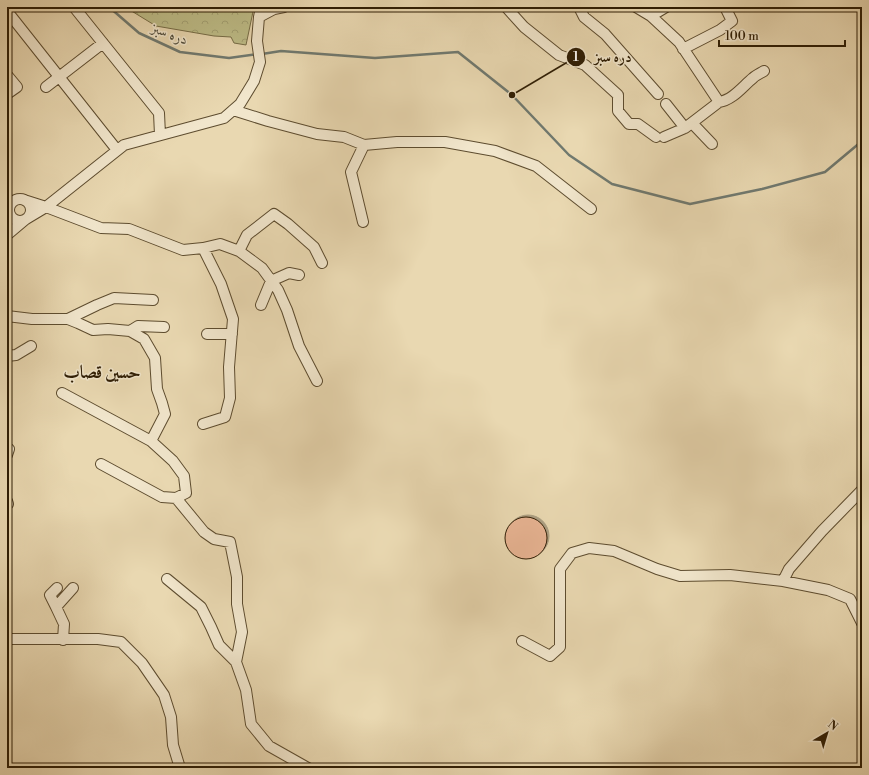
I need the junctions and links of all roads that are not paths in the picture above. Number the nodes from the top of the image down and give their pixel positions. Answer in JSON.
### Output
{"nodes":[{"id":1,"x":74,"y":7,"type":"edge"},
{"id":2,"x":284,"y":7,"type":"edge"},
{"id":3,"x":506,"y":7,"type":"edge"},
{"id":4,"x":581,"y":7,"type":"edge"},
{"id":5,"x":636,"y":7,"type":"edge"},
{"id":6,"x":666,"y":7,"type":"edge"},
{"id":7,"x":725,"y":7,"type":"edge"},
{"id":8,"x":7,"y":11,"type":"edge"},
{"id":9,"x":260,"y":12,"type":"edge"},
{"id":10,"x":651,"y":16,"type":"junction"},
{"id":11,"x":103,"y":43,"type":"junction"},
{"id":12,"x":683,"y":49,"type":"junction"},
{"id":13,"x":764,"y":71,"type":"dead end"},
{"id":14,"x":7,"y":75,"type":"edge"},
{"id":15,"x":59,"y":77,"type":"junction"},
{"id":16,"x":46,"y":87,"type":"dead end"},
{"id":17,"x":7,"y":94,"type":"edge"},
{"id":18,"x":658,"y":94,"type":"dead end"},
{"id":19,"x":719,"y":102,"type":"junction"},
{"id":20,"x":666,"y":104,"type":"dead end"},
{"id":21,"x":233,"y":110,"type":"junction"},
{"id":22,"x":688,"y":125,"type":"junction"},
{"id":23,"x":160,"y":135,"type":"junction"},
{"id":24,"x":712,"y":144,"type":"dead end"},
{"id":25,"x":364,"y":145,"type":"junction"},
{"id":26,"x":117,"y":150,"type":"junction"},
{"id":27,"x":24,"y":200,"type":"junction"},
{"id":28,"x":9,"y":207,"type":"edge"},
{"id":29,"x":46,"y":207,"type":"junction"},
{"id":30,"x":591,"y":209,"type":"dead end"},
{"id":31,"x":26,"y":219,"type":"junction"},
{"id":32,"x":363,"y":222,"type":"dead end"},
{"id":33,"x":7,"y":235,"type":"edge"},
{"id":34,"x":203,"y":248,"type":"junction"},
{"id":35,"x":240,"y":251,"type":"junction"},
{"id":36,"x":322,"y":263,"type":"dead end"},
{"id":37,"x":299,"y":275,"type":"dead end"},
{"id":38,"x":271,"y":281,"type":"junction"},
{"id":39,"x":153,"y":300,"type":"dead end"},
{"id":40,"x":261,"y":305,"type":"dead end"},
{"id":41,"x":7,"y":316,"type":"edge"},
{"id":42,"x":68,"y":319,"type":"junction"},
{"id":43,"x":164,"y":327,"type":"dead end"},
{"id":44,"x":130,"y":331,"type":"junction"},
{"id":45,"x":208,"y":334,"type":"dead end"},
{"id":46,"x":232,"y":334,"type":"junction"},
{"id":47,"x":31,"y":346,"type":"dead end"},
{"id":48,"x":7,"y":356,"type":"edge"},
{"id":49,"x":317,"y":381,"type":"dead end"},
{"id":50,"x":62,"y":393,"type":"dead end"},
{"id":51,"x":203,"y":424,"type":"dead end"},
{"id":52,"x":151,"y":441,"type":"junction"},
{"id":53,"x":101,"y":464,"type":"dead end"},
{"id":54,"x":862,"y":490,"type":"edge"},
{"id":55,"x":176,"y":498,"type":"junction"},
{"id":56,"x":167,"y":579,"type":"dead end"},
{"id":57,"x":783,"y":581,"type":"junction"},
{"id":58,"x":57,"y":588,"type":"dead end"},
{"id":59,"x":73,"y":588,"type":"dead end"},
{"id":60,"x":56,"y":607,"type":"junction"},
{"id":61,"x":862,"y":623,"type":"edge"},
{"id":62,"x":7,"y":639,"type":"edge"},
{"id":63,"x":63,"y":640,"type":"junction"},
{"id":64,"x":522,"y":641,"type":"dead end"},
{"id":65,"x":236,"y":662,"type":"junction"},
{"id":66,"x":180,"y":768,"type":"edge"},
{"id":67,"x":308,"y":768,"type":"edge"}],
"edges":[{"from":1,"to":11,"type":"street"},
{"from":2,"to":9,"type":"street"},
{"from":3,"to":22,"type":"street"},
{"from":4,"to":18,"type":"street"},
{"from":5,"to":10,"type":"street"},
{"from":6,"to":10,"type":"street"},
{"from":7,"to":12,"type":"street"},
{"from":8,"to":15,"type":"street"},
{"from":9,"to":21,"type":"street"},
{"from":10,"to":12,"type":"street"},
{"from":11,"to":15,"type":"street"},
{"from":11,"to":23,"type":"street"},
{"from":12,"to":19,"type":"street"},
{"from":13,"to":19,"type":"street"},
{"from":14,"to":17,"type":"street"},
{"from":15,"to":16,"type":"street"},
{"from":15,"to":26,"type":"street"},
{"from":19,"to":22,"type":"street"},
{"from":20,"to":22,"type":"street"},
{"from":21,"to":23,"type":"street"},
{"from":21,"to":25,"type":"street"},
{"from":22,"to":24,"type":"street"},
{"from":23,"to":26,"type":"street"},
{"from":25,"to":30,"type":"street"},
{"from":25,"to":32,"type":"street"},
{"from":26,"to":29,"type":"street"},
{"from":27,"to":28,"type":"street"},
{"from":27,"to":29,"type":"street"},
{"from":27,"to":31,"type":"street"},
{"from":28,"to":31,"type":"street"},
{"from":29,"to":31,"type":"street"},
{"from":29,"to":34,"type":"street"},
{"from":31,"to":33,"type":"street"},
{"from":34,"to":35,"type":"street"},
{"from":34,"to":46,"type":"street"},
{"from":35,"to":36,"type":"street"},
{"from":35,"to":38,"type":"street"},
{"from":37,"to":38,"type":"street"},
{"from":38,"to":40,"type":"street"},
{"from":38,"to":49,"type":"street"},
{"from":39,"to":42,"type":"street"},
{"from":41,"to":42,"type":"street"},
{"from":42,"to":44,"type":"street"},
{"from":43,"to":44,"type":"street"},
{"from":44,"to":52,"type":"street"},
{"from":45,"to":46,"type":"street"},
{"from":46,"to":51,"type":"street"},
{"from":47,"to":48,"type":"street"},
{"from":50,"to":52,"type":"street"},
{"from":52,"to":55,"type":"street"},
{"from":53,"to":55,"type":"street"},
{"from":54,"to":57,"type":"street"},
{"from":55,"to":65,"type":"street"},
{"from":56,"to":65,"type":"street"},
{"from":57,"to":61,"type":"street"},
{"from":57,"to":64,"type":"street"},
{"from":58,"to":60,"type":"street"},
{"from":59,"to":60,"type":"street"},
{"from":60,"to":63,"type":"street"},
{"from":62,"to":63,"type":"street"},
{"from":63,"to":66,"type":"street"},
{"from":65,"to":67,"type":"street"}]}
